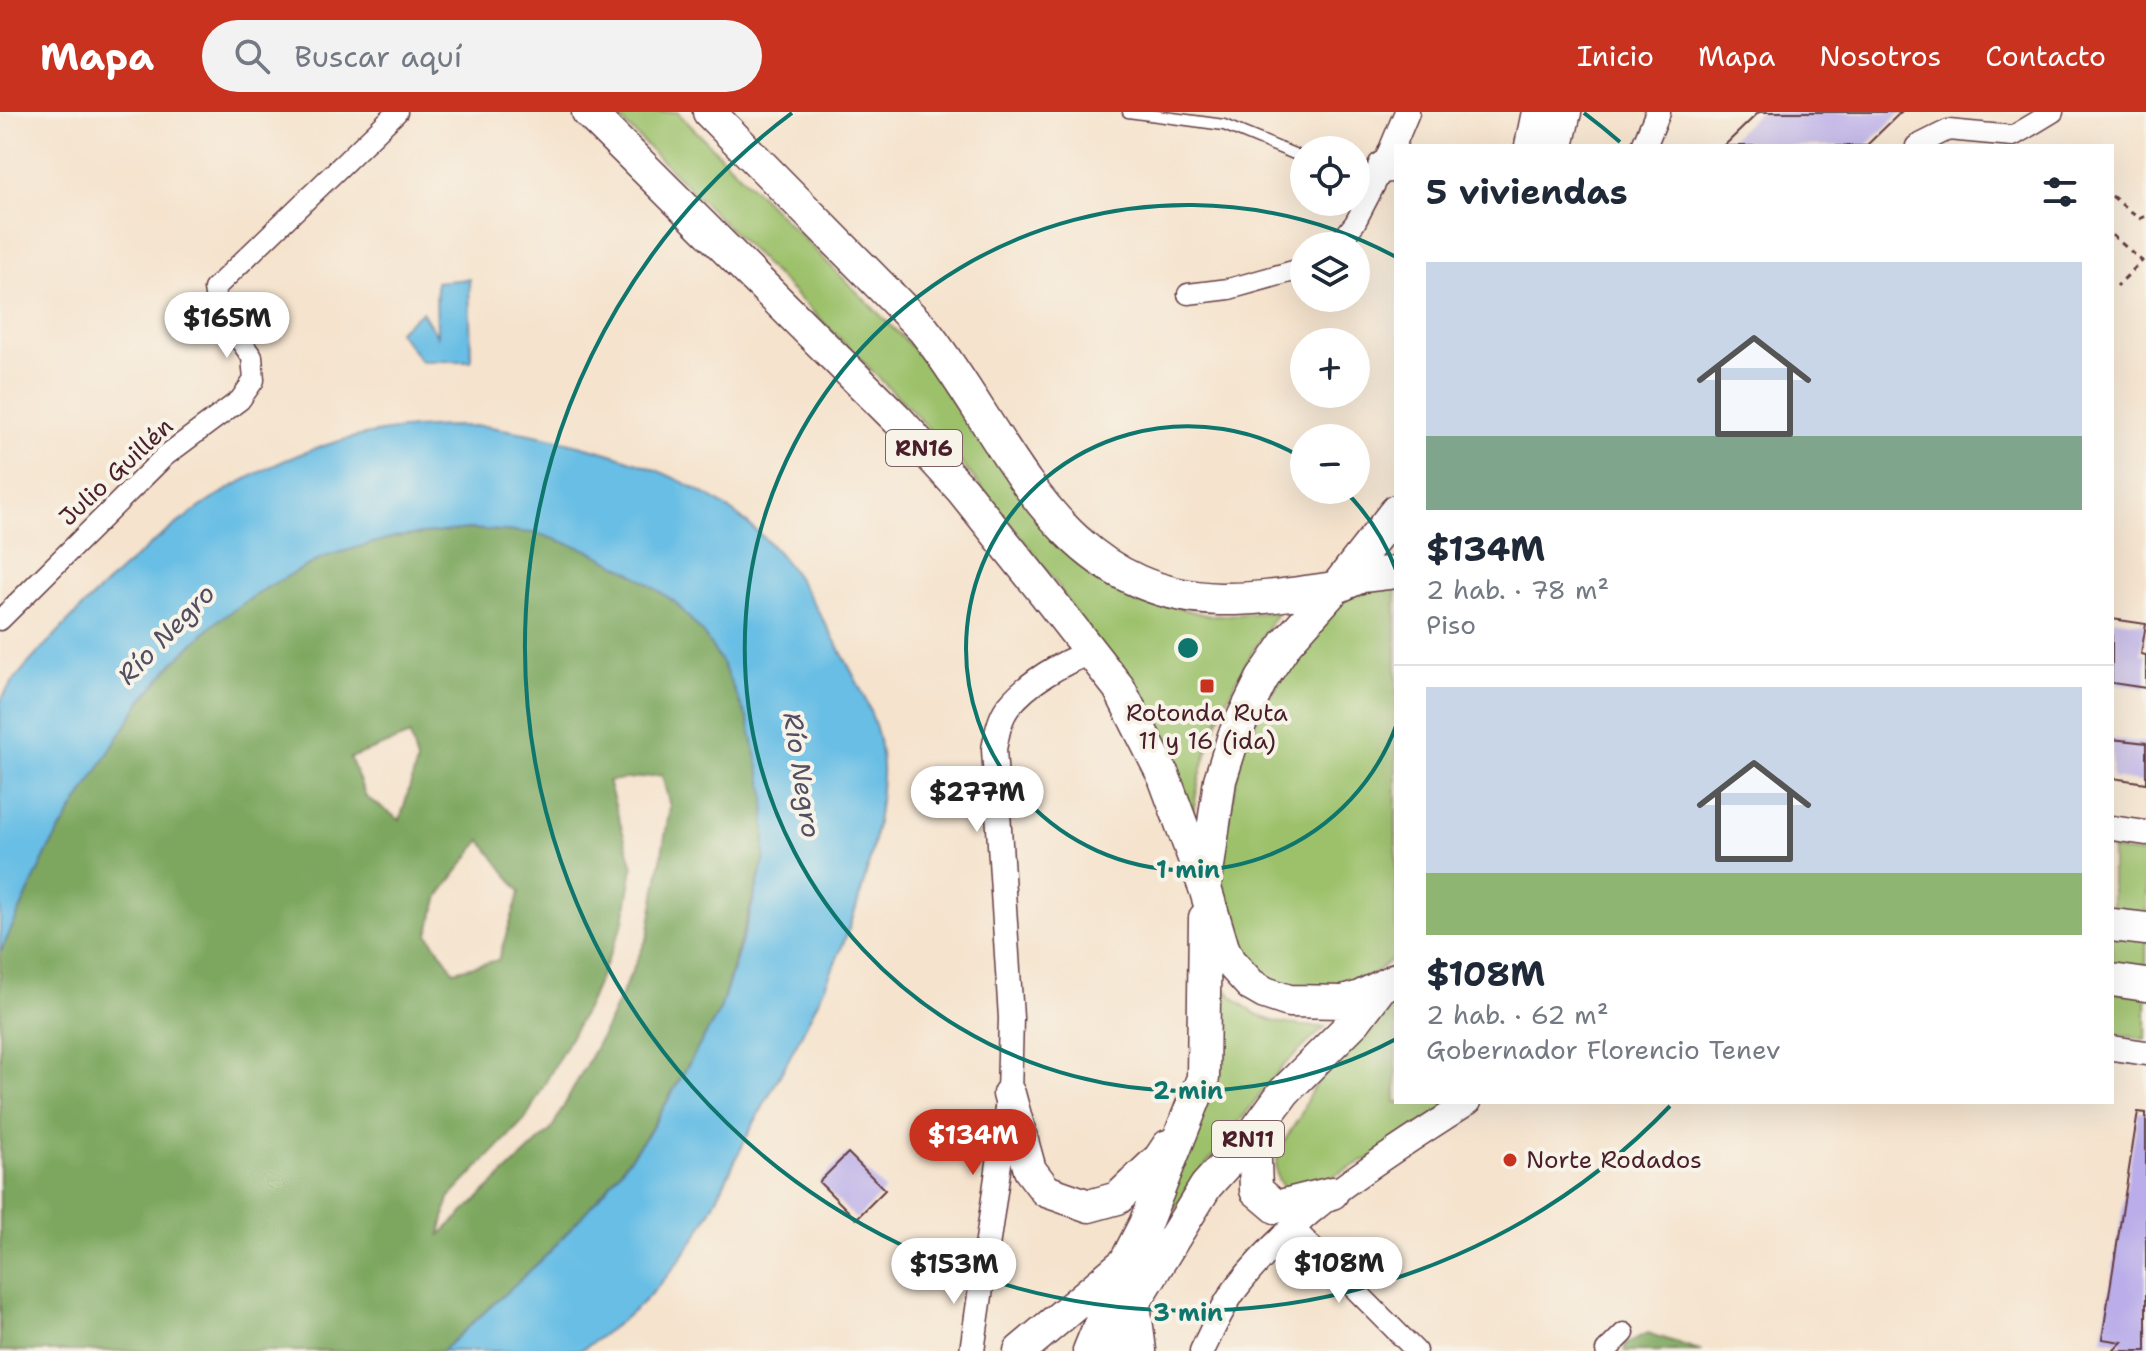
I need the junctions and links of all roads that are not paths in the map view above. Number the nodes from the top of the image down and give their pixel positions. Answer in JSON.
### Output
{"nodes":[{"id":1,"x":397,"y":112,"type":"edge"},
{"id":2,"x":588,"y":112,"type":"edge"},
{"id":3,"x":709,"y":112,"type":"edge"},
{"id":4,"x":1128,"y":112,"type":"edge"},
{"id":5,"x":1407,"y":112,"type":"edge"},
{"id":6,"x":1538,"y":112,"type":"edge"},
{"id":7,"x":1565,"y":112,"type":"edge"},
{"id":8,"x":1658,"y":112,"type":"edge"},
{"id":9,"x":2053,"y":112,"type":"edge"},
{"id":10,"x":1531,"y":144,"type":"edge"},
{"id":11,"x":1557,"y":144,"type":"edge"},
{"id":12,"x":1645,"y":144,"type":"edge"},
{"id":13,"x":1920,"y":144,"type":"edge"},
{"id":14,"x":1290,"y":152,"type":"edge"},
{"id":15,"x":1379,"y":168,"type":"edge"},
{"id":16,"x":1348,"y":232,"type":"edge"},
{"id":17,"x":1290,"y":272,"type":"edge"},
{"id":18,"x":1188,"y":294,"type":"dead end"},
{"id":19,"x":1394,"y":514,"type":"edge"},
{"id":20,"x":1394,"y":572,"type":"edge"},
{"id":21,"x":1336,"y":586,"type":"junction"},
{"id":22,"x":0,"y":620,"type":"edge"},
{"id":23,"x":1091,"y":652,"type":"junction"},
{"id":24,"x":2114,"y":828,"type":"edge"},
{"id":25,"x":2146,"y":833,"type":"edge"},
{"id":26,"x":1206,"y":892,"type":"junction"},
{"id":27,"x":2114,"y":925,"type":"edge"},
{"id":28,"x":2146,"y":929,"type":"edge"},
{"id":29,"x":2114,"y":980,"type":"edge"},
{"id":30,"x":1388,"y":984,"type":"edge"},
{"id":31,"x":2146,"y":985,"type":"edge"},
{"id":32,"x":2114,"y":1048,"type":"edge"},
{"id":33,"x":2146,"y":1053,"type":"edge"},
{"id":34,"x":1009,"y":1094,"type":"junction"},
{"id":35,"x":1466,"y":1104,"type":"edge"},
{"id":36,"x":1189,"y":1113,"type":"junction"},
{"id":37,"x":1254,"y":1133,"type":"junction"},
{"id":38,"x":1332,"y":1193,"type":"junction"},
{"id":39,"x":1293,"y":1227,"type":"junction"},
{"id":40,"x":1126,"y":1261,"type":"junction"},
{"id":41,"x":1134,"y":1303,"type":"junction"},
{"id":42,"x":1624,"y":1333,"type":"dead end"},
{"id":43,"x":972,"y":1351,"type":"edge"},
{"id":44,"x":1020,"y":1351,"type":"edge"},
{"id":45,"x":1089,"y":1351,"type":"edge"},
{"id":46,"x":1113,"y":1351,"type":"edge"},
{"id":47,"x":1140,"y":1351,"type":"edge"},
{"id":48,"x":1202,"y":1351,"type":"edge"},
{"id":49,"x":1416,"y":1351,"type":"edge"},
{"id":50,"x":1606,"y":1351,"type":"edge"}],
"edges":[{"from":1,"to":22,"type":"street","name":"Julio Guillén"},
{"from":2,"to":23,"type":"highway","number":"RN16"},
{"from":3,"to":21,"type":"highway","number":"RN16"},
{"from":4,"to":14,"type":"lane"},
{"from":5,"to":15,"type":"street"},
{"from":6,"to":10,"type":"highway"},
{"from":7,"to":11,"type":"highway"},
{"from":8,"to":12,"type":"street"},
{"from":9,"to":13,"type":"street"},
{"from":15,"to":16,"type":"street"},
{"from":17,"to":18,"type":"street"},
{"from":19,"to":21,"type":"highway","number":"RN11"},
{"from":20,"to":21,"type":"highway"},
{"from":21,"to":26,"type":"highway","number":"RN11"},
{"from":23,"to":26,"type":"highway","number":"RN16"},
{"from":23,"to":34,"type":"street"},
{"from":24,"to":25,"type":"street"},
{"from":26,"to":30,"type":"highway","number":"RN11"},
{"from":26,"to":36,"type":"highway","number":"RN11"},
{"from":27,"to":28,"type":"highway"},
{"from":29,"to":31,"type":"highway"},
{"from":30,"to":37,"type":"highway","number":"RN11"},
{"from":32,"to":33,"type":"street"},
{"from":34,"to":36,"type":"highway"},
{"from":34,"to":43,"type":"street"},
{"from":35,"to":38,"type":"street"},
{"from":36,"to":40,"type":"highway","number":"RN11"},
{"from":37,"to":38,"type":"highway"},
{"from":37,"to":41,"type":"highway","number":"RN11"},
{"from":38,"to":39,"type":"street"},
{"from":39,"to":48,"type":"street"},
{"from":39,"to":49,"type":"street"},
{"from":40,"to":44,"type":"highway"},
{"from":40,"to":45,"type":"highway","number":"RN11"},
{"from":41,"to":46,"type":"highway","number":"RN11"},
{"from":41,"to":47,"type":"highway"},
{"from":42,"to":50,"type":"street"}]}
